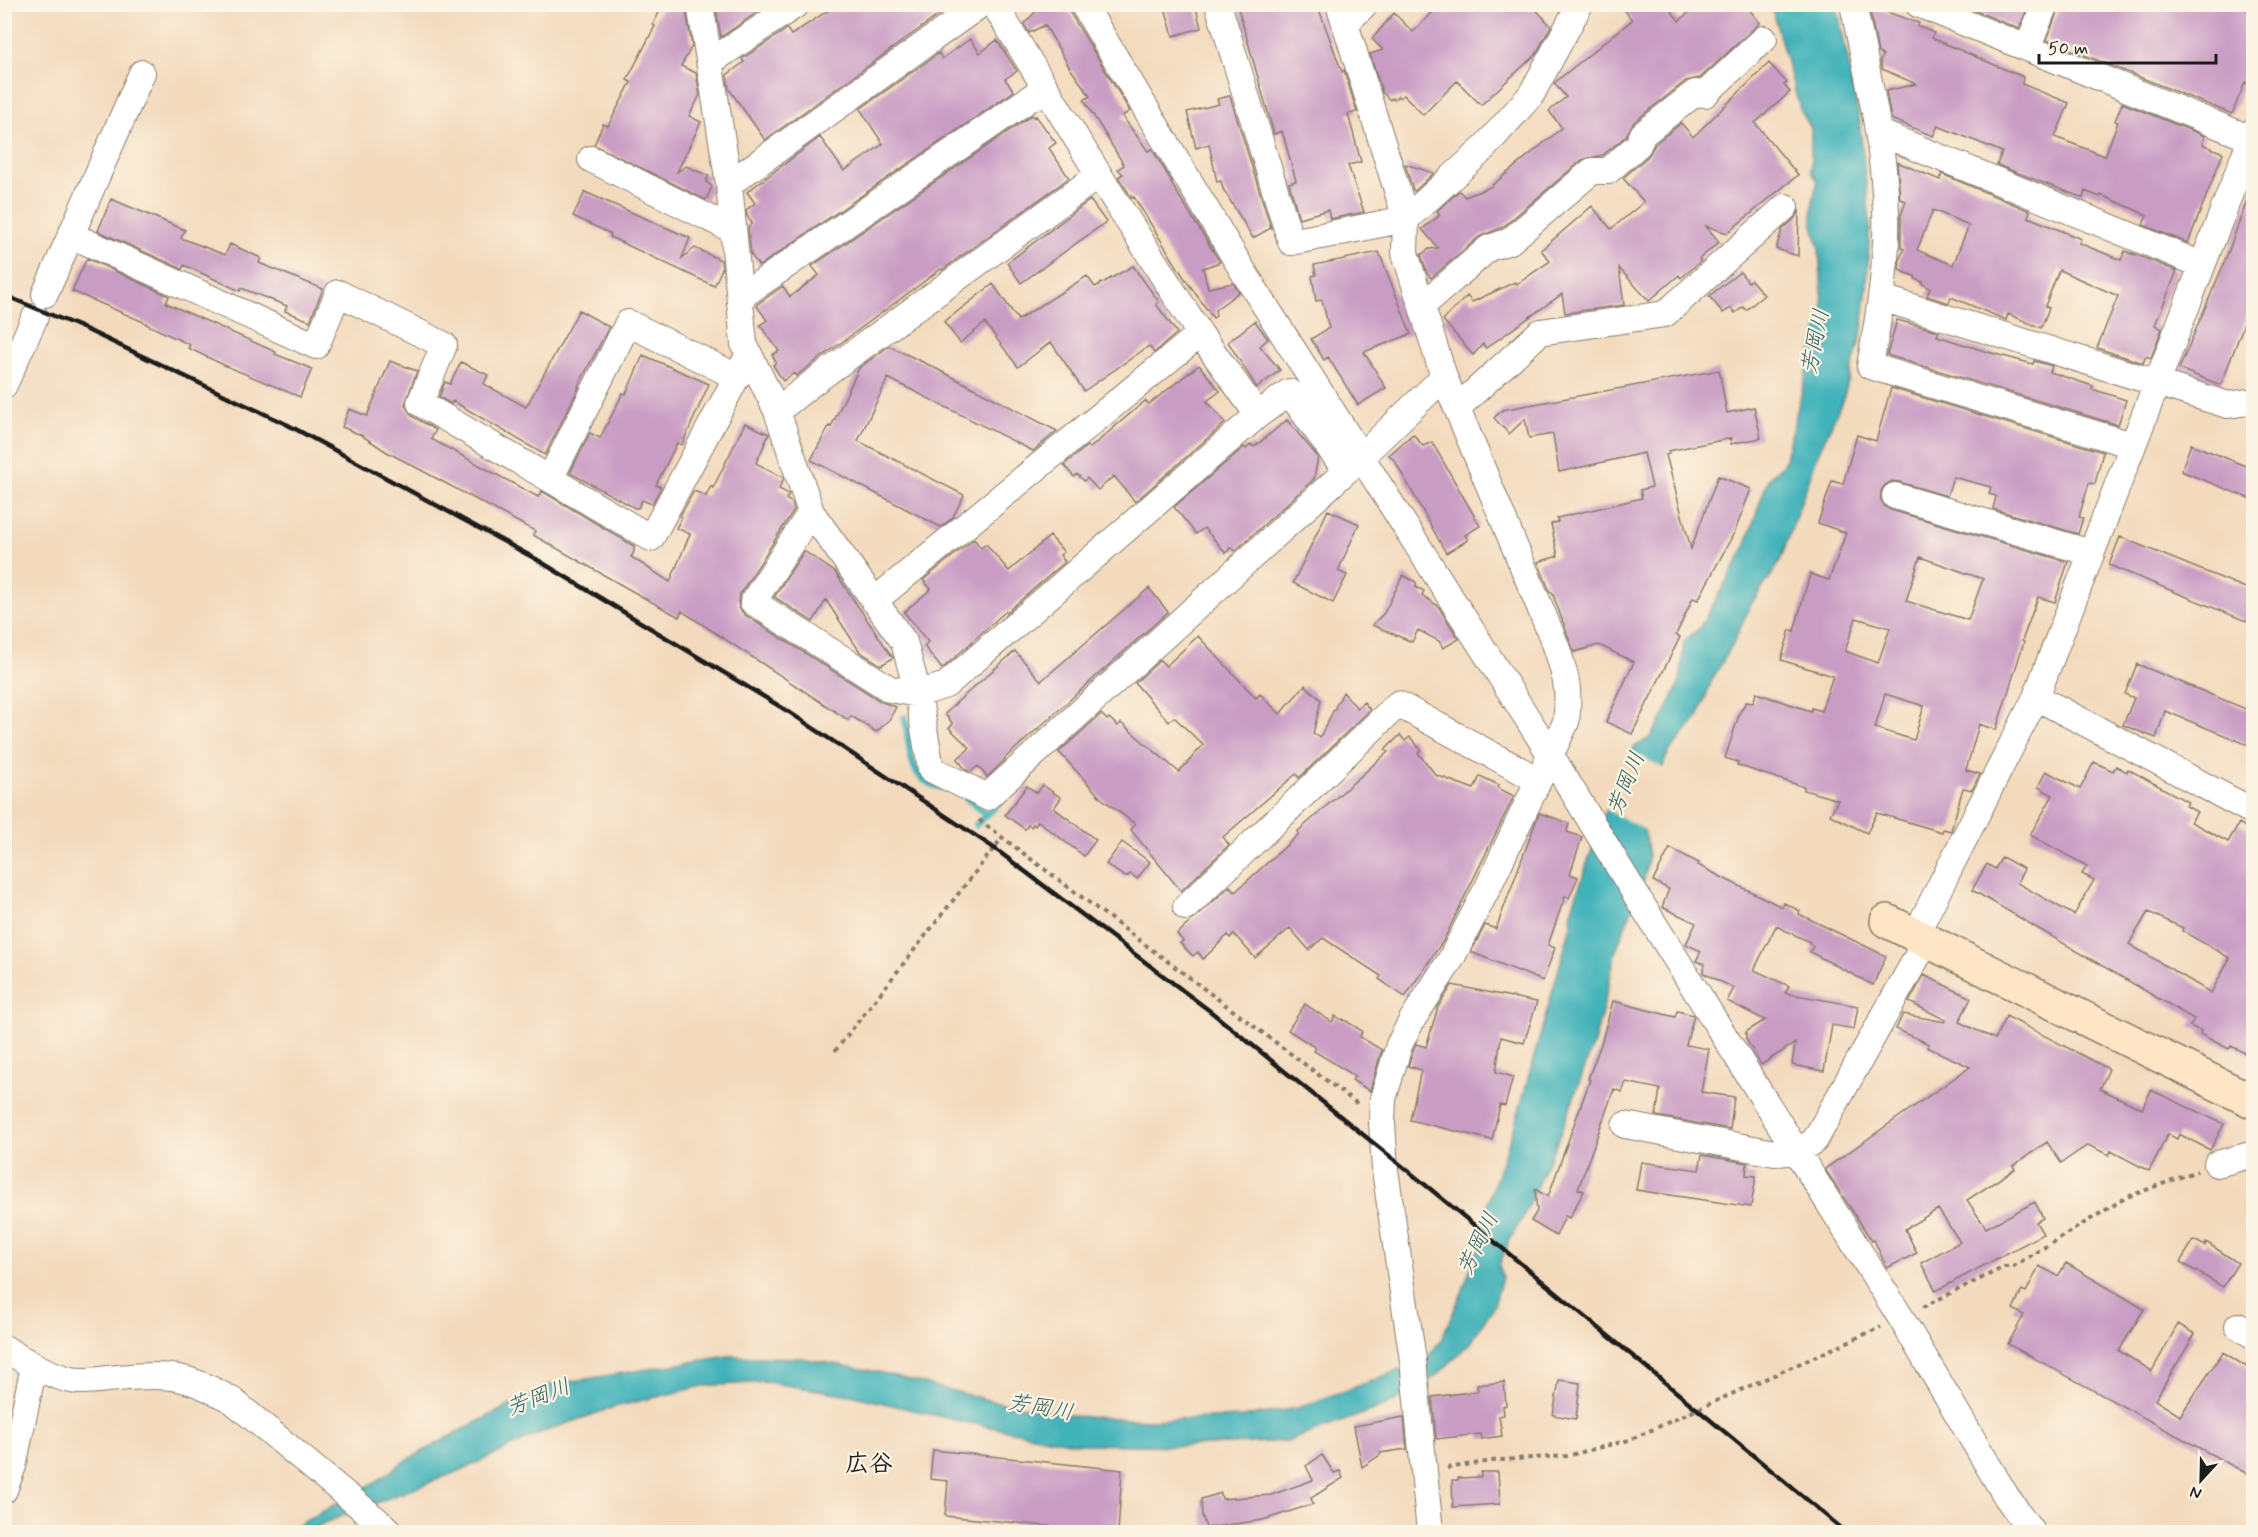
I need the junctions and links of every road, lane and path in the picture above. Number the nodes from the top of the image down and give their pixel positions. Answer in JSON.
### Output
{"nodes":[{"id":1,"x":700,"y":4,"type":"edge"},
{"id":2,"x":797,"y":4,"type":"edge"},
{"id":3,"x":981,"y":4,"type":"edge"},
{"id":4,"x":994,"y":4,"type":"edge"},
{"id":5,"x":1083,"y":4,"type":"edge"},
{"id":6,"x":1218,"y":4,"type":"edge"},
{"id":7,"x":1365,"y":4,"type":"edge"},
{"id":8,"x":1580,"y":4,"type":"edge"},
{"id":9,"x":1853,"y":4,"type":"edge"},
{"id":10,"x":1918,"y":4,"type":"edge"},
{"id":11,"x":2045,"y":4,"type":"edge"},
{"id":12,"x":1342,"y":14,"type":"edge"},
{"id":13,"x":1764,"y":39,"type":"dead end"},
{"id":14,"x":2028,"y":47,"type":"junction"},
{"id":15,"x":710,"y":62,"type":"junction"},
{"id":16,"x":142,"y":73,"type":"dead end"},
{"id":17,"x":1045,"y":88,"type":"junction"},
{"id":18,"x":1878,"y":132,"type":"junction"},
{"id":19,"x":2252,"y":136,"type":"edge"},
{"id":20,"x":591,"y":159,"type":"dead end"},
{"id":21,"x":1099,"y":175,"type":"junction"},
{"id":22,"x":729,"y":184,"type":"junction"},
{"id":23,"x":1785,"y":207,"type":"dead end"},
{"id":24,"x":1406,"y":219,"type":"junction"},
{"id":25,"x":733,"y":230,"type":"junction"},
{"id":26,"x":71,"y":235,"type":"junction"},
{"id":27,"x":2202,"y":265,"type":"junction"},
{"id":28,"x":740,"y":297,"type":"junction"},
{"id":29,"x":1882,"y":298,"type":"junction"},
{"id":30,"x":1422,"y":306,"type":"junction"},
{"id":31,"x":1200,"y":334,"type":"junction"},
{"id":32,"x":749,"y":354,"type":"junction"},
{"id":33,"x":737,"y":377,"type":"junction"},
{"id":34,"x":1444,"y":377,"type":"junction"},
{"id":35,"x":2156,"y":383,"type":"junction"},
{"id":36,"x":4,"y":385,"type":"edge"},
{"id":37,"x":2253,"y":401,"type":"edge"},
{"id":38,"x":1457,"y":408,"type":"junction"},
{"id":39,"x":777,"y":411,"type":"junction"},
{"id":40,"x":1258,"y":415,"type":"junction"},
{"id":41,"x":2132,"y":445,"type":"junction"},
{"id":42,"x":1353,"y":464,"type":"junction"},
{"id":43,"x":550,"y":479,"type":"junction"},
{"id":44,"x":1895,"y":496,"type":"dead end"},
{"id":45,"x":811,"y":512,"type":"junction"},
{"id":46,"x":2091,"y":553,"type":"junction"},
{"id":47,"x":874,"y":600,"type":"junction"},
{"id":48,"x":918,"y":694,"type":"junction"},
{"id":49,"x":2036,"y":697,"type":"junction"},
{"id":50,"x":1550,"y":754,"type":"junction"},
{"id":51,"x":1538,"y":780,"type":"junction"},
{"id":52,"x":2253,"y":812,"type":"edge"},
{"id":53,"x":988,"y":828,"type":"dead end"},
{"id":54,"x":1002,"y":838,"type":"junction"},
{"id":55,"x":1186,"y":907,"type":"dead end"},
{"id":56,"x":1887,"y":921,"type":"dead end"},
{"id":57,"x":1925,"y":929,"type":"junction"},
{"id":58,"x":835,"y":1051,"type":"dead end"},
{"id":59,"x":2253,"y":1102,"type":"edge"},
{"id":60,"x":1382,"y":1122,"type":"junction"},
{"id":61,"x":1625,"y":1125,"type":"dead end"},
{"id":62,"x":1796,"y":1152,"type":"junction"},
{"id":63,"x":2253,"y":1154,"type":"edge"},
{"id":64,"x":2217,"y":1164,"type":"joint"},
{"id":65,"x":1901,"y":1318,"type":"junction"},
{"id":66,"x":4,"y":1348,"type":"edge"},
{"id":67,"x":34,"y":1366,"type":"junction"},
{"id":68,"x":1425,"y":1471,"type":"junction"},
{"id":69,"x":4,"y":1490,"type":"edge"},
{"id":70,"x":392,"y":1533,"type":"edge"},
{"id":71,"x":1430,"y":1533,"type":"edge"},
{"id":72,"x":2032,"y":1533,"type":"edge"}],
"edges":[{"from":1,"to":15,"type":"street"},
{"from":2,"to":15,"type":"street"},
{"from":3,"to":22,"type":"street"},
{"from":4,"to":17,"type":"street"},
{"from":5,"to":42,"type":"street"},
{"from":6,"to":24,"type":"street"},
{"from":7,"to":12,"type":"street"},
{"from":8,"to":24,"type":"street"},
{"from":9,"to":18,"type":"street"},
{"from":10,"to":14,"type":"street"},
{"from":11,"to":14,"type":"street"},
{"from":12,"to":24,"type":"street"},
{"from":13,"to":30,"type":"street"},
{"from":14,"to":19,"type":"street"},
{"from":15,"to":22,"type":"street"},
{"from":16,"to":26,"type":"street"},
{"from":17,"to":21,"type":"street"},
{"from":17,"to":28,"type":"street"},
{"from":18,"to":27,"type":"street"},
{"from":18,"to":29,"type":"street"},
{"from":19,"to":27,"type":"street"},
{"from":20,"to":25,"type":"street"},
{"from":21,"to":31,"type":"street"},
{"from":21,"to":39,"type":"street"},
{"from":22,"to":25,"type":"street"},
{"from":23,"to":38,"type":"street"},
{"from":24,"to":30,"type":"street"},
{"from":25,"to":28,"type":"street"},
{"from":26,"to":36,"type":"street"},
{"from":26,"to":43,"type":"street"},
{"from":27,"to":35,"type":"street"},
{"from":28,"to":32,"type":"street"},
{"from":29,"to":35,"type":"street"},
{"from":29,"to":41,"type":"street"},
{"from":30,"to":34,"type":"street"},
{"from":31,"to":40,"type":"street"},
{"from":31,"to":47,"type":"street"},
{"from":32,"to":33,"type":"street"},
{"from":32,"to":39,"type":"street"},
{"from":33,"to":43,"type":"street"},
{"from":33,"to":43,"type":"street"},
{"from":34,"to":38,"type":"street"},
{"from":34,"to":42,"type":"street"},
{"from":35,"to":37,"type":"street"},
{"from":35,"to":41,"type":"street"},
{"from":38,"to":50,"type":"street"},
{"from":39,"to":45,"type":"street"},
{"from":40,"to":42,"type":"street"},
{"from":40,"to":48,"type":"street"},
{"from":41,"to":46,"type":"street"},
{"from":42,"to":48,"type":"street"},
{"from":42,"to":50,"type":"street"},
{"from":44,"to":46,"type":"street"},
{"from":45,"to":47,"type":"street"},
{"from":45,"to":48,"type":"street"},
{"from":46,"to":49,"type":"street"},
{"from":47,"to":48,"type":"street"},
{"from":49,"to":52,"type":"street"},
{"from":49,"to":57,"type":"street"},
{"from":50,"to":51,"type":"street"},
{"from":50,"to":62,"type":"street"},
{"from":51,"to":55,"type":"street"},
{"from":51,"to":60,"type":"street"},
{"from":53,"to":54,"type":"path"},
{"from":54,"to":58,"type":"path"},
{"from":54,"to":60,"type":"path"},
{"from":56,"to":57,"type":"street"},
{"from":57,"to":59,"type":"street"},
{"from":57,"to":62,"type":"street"},
{"from":60,"to":68,"type":"street"},
{"from":61,"to":62,"type":"street"},
{"from":62,"to":65,"type":"street"},
{"from":63,"to":64,"type":"street"},
{"from":64,"to":65,"type":"path"},
{"from":65,"to":68,"type":"path"},
{"from":65,"to":72,"type":"street"},
{"from":66,"to":67,"type":"street"},
{"from":67,"to":69,"type":"street"},
{"from":67,"to":70,"type":"street"},
{"from":68,"to":71,"type":"street"}]}
